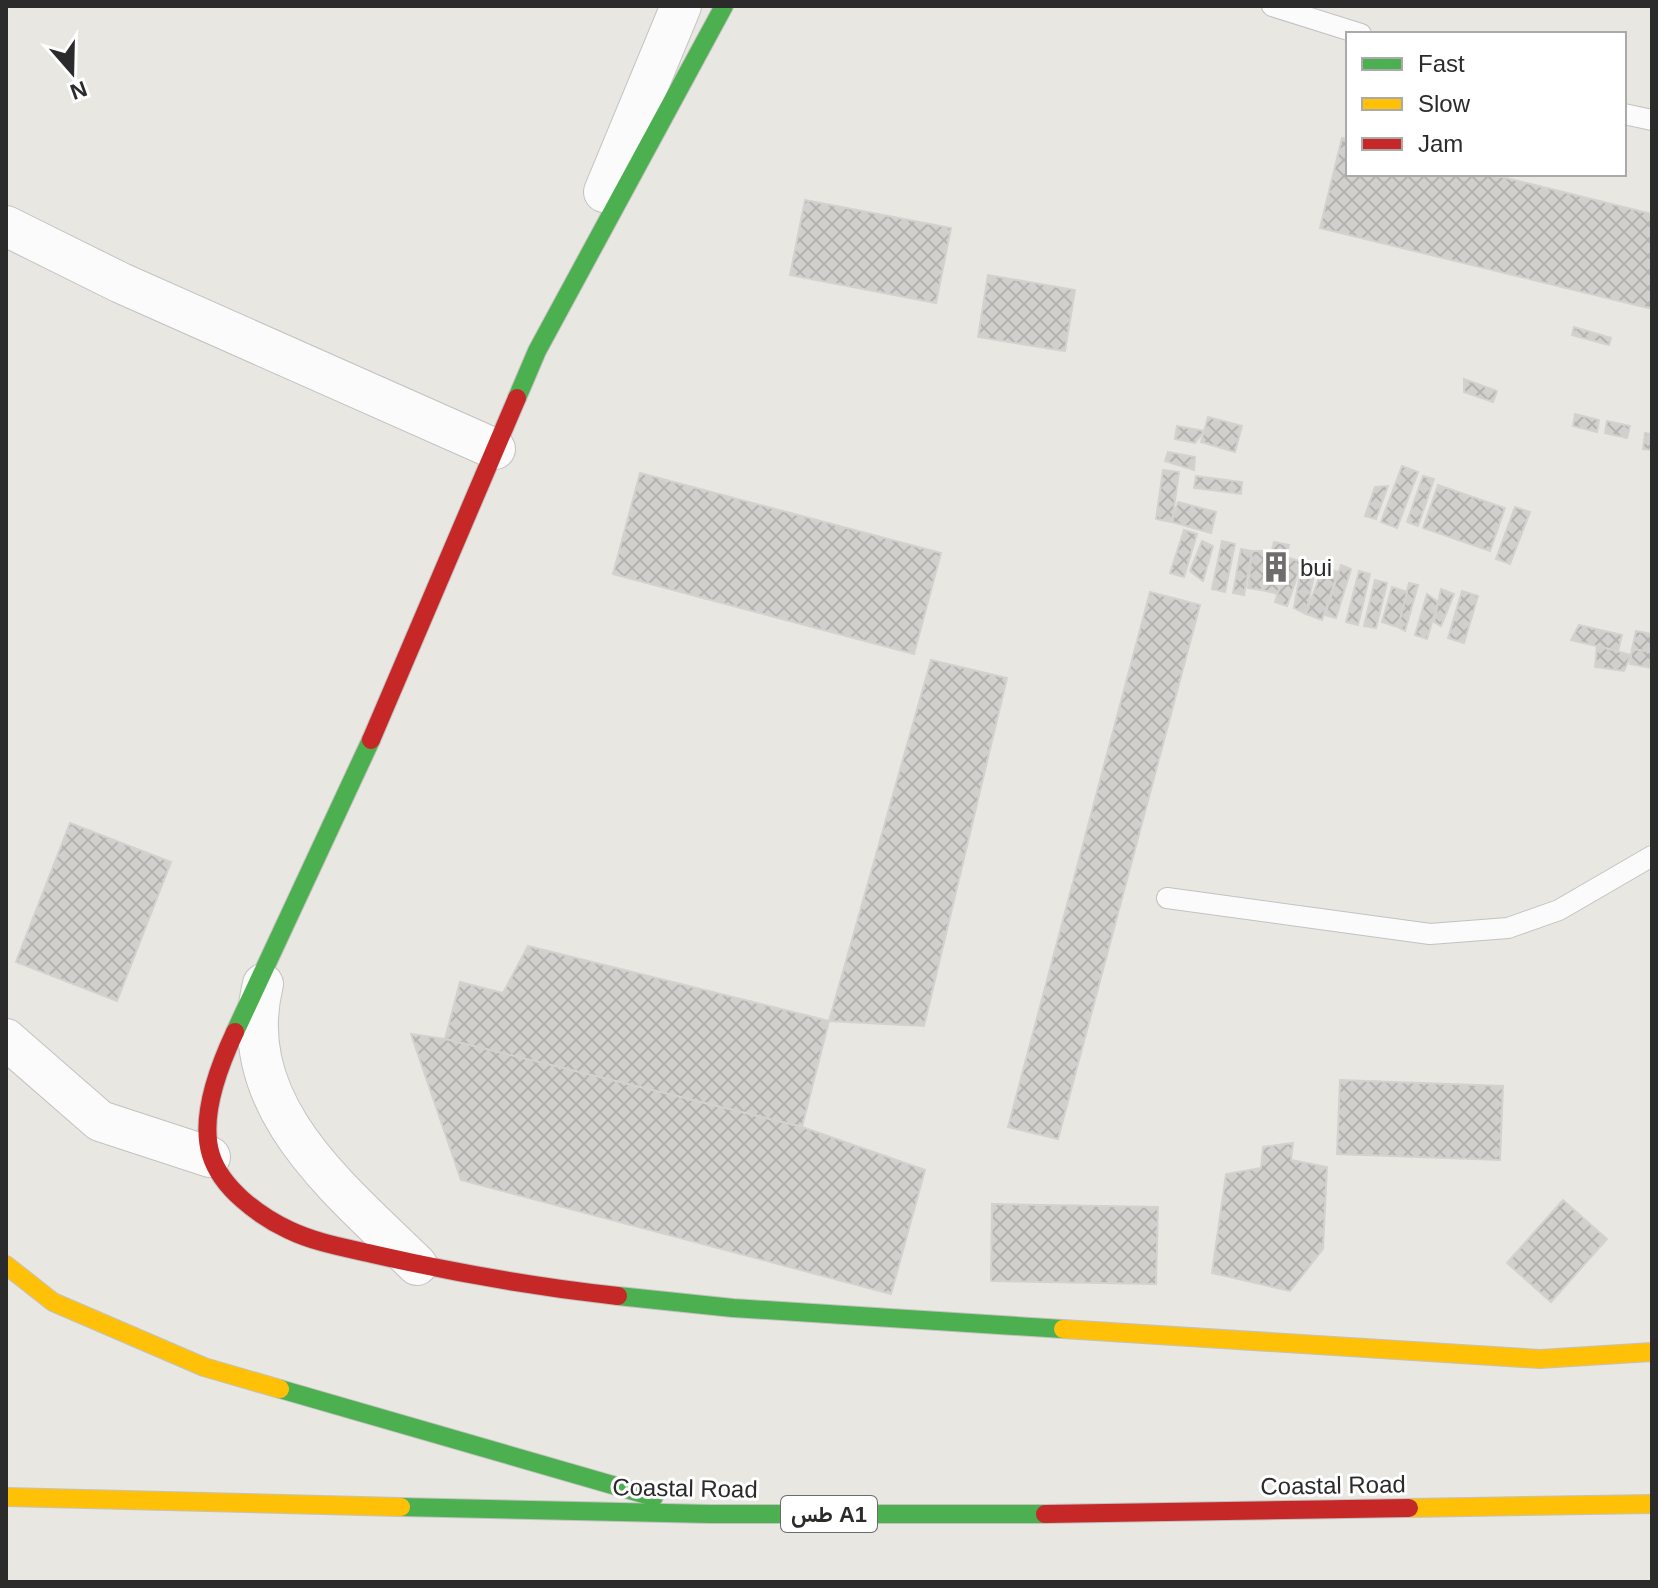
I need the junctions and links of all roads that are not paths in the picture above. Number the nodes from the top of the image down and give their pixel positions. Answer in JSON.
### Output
{"nodes":[{"id":1,"x":681,"y":6,"type":"edge"},
{"id":2,"x":724,"y":6,"type":"edge"},
{"id":3,"x":1272,"y":6,"type":"edge"},
{"id":4,"x":1355,"y":32,"type":"edge"},
{"id":5,"x":1626,"y":114,"type":"edge"},
{"id":6,"x":1652,"y":120,"type":"edge"},
{"id":7,"x":6,"y":226,"type":"edge"},
{"id":8,"x":537,"y":351,"type":"junction"},
{"id":9,"x":495,"y":449,"type":"junction"},
{"id":10,"x":1652,"y":856,"type":"edge"},
{"id":11,"x":1167,"y":898,"type":"dead end"},
{"id":12,"x":270,"y":954,"type":"junction"},
{"id":13,"x":6,"y":1039,"type":"edge"},
{"id":14,"x":210,"y":1157,"type":"junction"},
{"id":15,"x":6,"y":1265,"type":"edge"},
{"id":16,"x":417,"y":1265,"type":"junction"},
{"id":17,"x":1652,"y":1352,"type":"edge"},
{"id":18,"x":6,"y":1497,"type":"edge"},
{"id":19,"x":1652,"y":1504,"type":"edge"},
{"id":20,"x":710,"y":1514,"type":"junction"}],
"edges":[{"from":1,"to":8,"type":"street"},
{"from":2,"to":8,"type":"main road"},
{"from":3,"to":4,"type":"lane"},
{"from":5,"to":6,"type":"lane"},
{"from":7,"to":9,"type":"street"},
{"from":8,"to":9,"type":"main road"},
{"from":9,"to":12,"type":"main road"},
{"from":10,"to":11,"type":"lane"},
{"from":12,"to":14,"type":"main road"},
{"from":12,"to":16,"type":"street"},
{"from":13,"to":14,"type":"street"},
{"from":14,"to":16,"type":"main road"},
{"from":15,"to":20,"type":"main road"},
{"from":16,"to":17,"type":"main road"},
{"from":18,"to":20,"type":"main road","name":"Coastal Road","number":"طس A1"},
{"from":19,"to":20,"type":"main road","name":"Coastal Road","number":"طس A1"}]}
